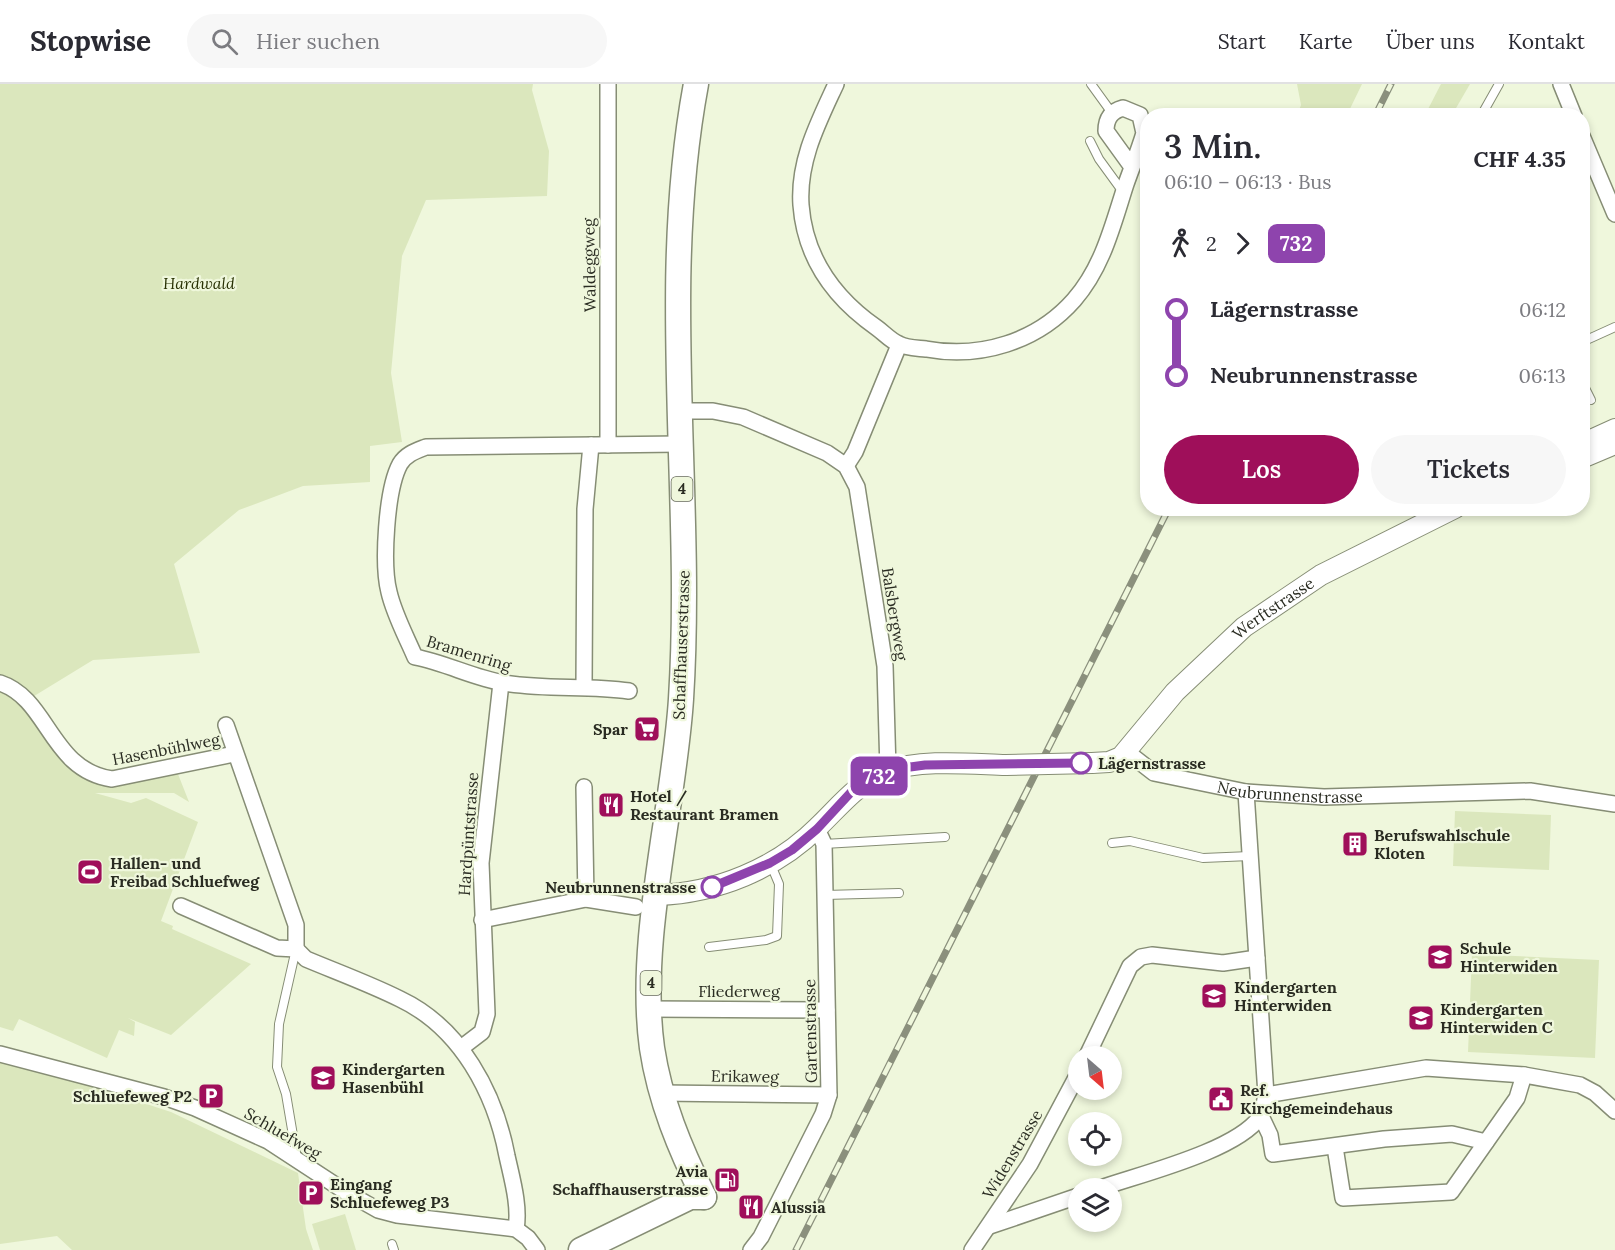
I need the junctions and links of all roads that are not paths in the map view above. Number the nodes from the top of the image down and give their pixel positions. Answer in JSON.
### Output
{"nodes":[{"id":1,"x":608,"y":84,"type":"edge"},
{"id":2,"x":696,"y":84,"type":"edge"},
{"id":3,"x":836,"y":84,"type":"edge"},
{"id":4,"x":1091,"y":84,"type":"edge"},
{"id":5,"x":1499,"y":84,"type":"edge"},
{"id":6,"x":1561,"y":84,"type":"edge"},
{"id":7,"x":1486,"y":108,"type":"edge"},
{"id":8,"x":1571,"y":108,"type":"edge"},
{"id":9,"x":1112,"y":113,"type":"junction"},
{"id":10,"x":1140,"y":117,"type":"edge"},
{"id":11,"x":1090,"y":141,"type":"dead end"},
{"id":12,"x":1140,"y":144,"type":"edge"},
{"id":13,"x":1590,"y":154,"type":"edge"},
{"id":14,"x":1132,"y":167,"type":"junction"},
{"id":15,"x":1123,"y":192,"type":"junction"},
{"id":16,"x":1614,"y":206,"type":"edge"},
{"id":17,"x":1615,"y":327,"type":"edge"},
{"id":18,"x":1590,"y":338,"type":"edge"},
{"id":19,"x":899,"y":345,"type":"junction"},
{"id":20,"x":681,"y":411,"type":"junction"},
{"id":21,"x":1615,"y":429,"type":"edge"},
{"id":22,"x":1590,"y":440,"type":"edge"},
{"id":23,"x":681,"y":444,"type":"junction"},
{"id":24,"x":1615,"y":444,"type":"edge"},
{"id":25,"x":591,"y":445,"type":"junction"},
{"id":26,"x":608,"y":446,"type":"junction"},
{"id":27,"x":1590,"y":455,"type":"edge"},
{"id":28,"x":846,"y":466,"type":"junction"},
{"id":29,"x":1439,"y":516,"type":"edge"},
{"id":30,"x":0,"y":683,"type":"edge"},
{"id":31,"x":501,"y":683,"type":"junction"},
{"id":32,"x":584,"y":686,"type":"junction"},
{"id":33,"x":629,"y":692,"type":"dead end"},
{"id":34,"x":226,"y":725,"type":"dead end"},
{"id":35,"x":1127,"y":752,"type":"junction"},
{"id":36,"x":234,"y":754,"type":"junction"},
{"id":37,"x":888,"y":770,"type":"junction"},
{"id":38,"x":584,"y":787,"type":"dead end"},
{"id":39,"x":1246,"y":792,"type":"junction"},
{"id":40,"x":1615,"y":804,"type":"edge"},
{"id":41,"x":820,"y":836,"type":"junction"},
{"id":42,"x":945,"y":837,"type":"dead end"},
{"id":43,"x":1112,"y":843,"type":"dead end"},
{"id":44,"x":1250,"y":856,"type":"junction"},
{"id":45,"x":770,"y":863,"type":"junction"},
{"id":46,"x":899,"y":893,"type":"dead end"},
{"id":47,"x":658,"y":895,"type":"junction"},
{"id":48,"x":825,"y":895,"type":"junction"},
{"id":49,"x":586,"y":899,"type":"junction"},
{"id":50,"x":181,"y":906,"type":"dead end"},
{"id":51,"x":636,"y":907,"type":"dead end"},
{"id":52,"x":482,"y":920,"type":"junction"},
{"id":53,"x":709,"y":947,"type":"dead end"},
{"id":54,"x":296,"y":949,"type":"junction"},
{"id":55,"x":1257,"y":957,"type":"junction"},
{"id":56,"x":650,"y":1009,"type":"junction"},
{"id":57,"x":827,"y":1010,"type":"junction"},
{"id":58,"x":1093,"y":1046,"type":"edge"},
{"id":59,"x":461,"y":1048,"type":"junction"},
{"id":60,"x":0,"y":1054,"type":"edge"},
{"id":61,"x":1524,"y":1075,"type":"junction"},
{"id":62,"x":662,"y":1093,"type":"junction"},
{"id":63,"x":1068,"y":1093,"type":"edge"},
{"id":64,"x":829,"y":1095,"type":"junction"},
{"id":65,"x":1266,"y":1095,"type":"junction"},
{"id":66,"x":1615,"y":1112,"type":"edge"},
{"id":67,"x":1261,"y":1116,"type":"junction"},
{"id":68,"x":1486,"y":1142,"type":"junction"},
{"id":69,"x":1335,"y":1147,"type":"junction"},
{"id":70,"x":297,"y":1159,"type":"junction"},
{"id":71,"x":1122,"y":1181,"type":"edge"},
{"id":72,"x":704,"y":1197,"type":"junction"},
{"id":73,"x":1068,"y":1199,"type":"edge"},
{"id":74,"x":990,"y":1226,"type":"junction"},
{"id":75,"x":516,"y":1229,"type":"junction"},
{"id":76,"x":537,"y":1250,"type":"edge"},
{"id":77,"x":580,"y":1250,"type":"edge"},
{"id":78,"x":606,"y":1250,"type":"edge"},
{"id":79,"x":751,"y":1250,"type":"edge"},
{"id":80,"x":972,"y":1250,"type":"edge"}],
"edges":[{"from":1,"to":26,"type":"street","name":"Waldeggweg"},
{"from":2,"to":20,"type":"main road","name":"Schaffhauserstrasse","number":"4"},
{"from":3,"to":19,"type":"street"},
{"from":4,"to":9,"type":"lane"},
{"from":5,"to":7,"type":"lane"},
{"from":6,"to":8,"type":"street"},
{"from":9,"to":10,"type":"street"},
{"from":9,"to":14,"type":"street"},
{"from":11,"to":15,"type":"lane"},
{"from":12,"to":14,"type":"street"},
{"from":13,"to":16,"type":"street"},
{"from":14,"to":15,"type":"street"},
{"from":15,"to":19,"type":"street"},
{"from":17,"to":18,"type":"lane"},
{"from":19,"to":28,"type":"street"},
{"from":20,"to":23,"type":"main road","name":"Schaffhauserstrasse","number":"4"},
{"from":20,"to":28,"type":"street"},
{"from":21,"to":22,"type":"street"},
{"from":23,"to":26,"type":"street","name":"Bramenring"},
{"from":23,"to":47,"type":"main road","name":"Schaffhauserstrasse","number":"4"},
{"from":24,"to":27,"type":"street"},
{"from":25,"to":26,"type":"street","name":"Bramenring"},
{"from":25,"to":31,"type":"street","name":"Bramenring"},
{"from":25,"to":32,"type":"street"},
{"from":28,"to":37,"type":"street","name":"Balsbergweg"},
{"from":29,"to":35,"type":"street","name":"Werftstrasse"},
{"from":30,"to":36,"type":"street","name":"Hasenbühlweg"},
{"from":31,"to":32,"type":"street","name":"Bramenring"},
{"from":31,"to":52,"type":"street","name":"Hardpüntstrasse"},
{"from":32,"to":33,"type":"street","name":"Bramenring"},
{"from":34,"to":36,"type":"street","name":"Hasenbühlweg"},
{"from":35,"to":37,"type":"street","bridge":true},
{"from":35,"to":39,"type":"street","name":"Neubrunnenstrasse"},
{"from":36,"to":54,"type":"street","name":"Hasenbühlweg"},
{"from":37,"to":41,"type":"street"},
{"from":38,"to":49,"type":"street"},
{"from":39,"to":40,"type":"street","name":"Neubrunnenstrasse"},
{"from":39,"to":44,"type":"street"},
{"from":41,"to":42,"type":"lane"},
{"from":41,"to":45,"type":"street"},
{"from":41,"to":48,"type":"street","name":"Gartenstrasse"},
{"from":43,"to":44,"type":"lane"},
{"from":44,"to":55,"type":"street"},
{"from":45,"to":47,"type":"street"},
{"from":45,"to":53,"type":"lane"},
{"from":46,"to":48,"type":"lane"},
{"from":47,"to":56,"type":"main road","name":"Schaffhauserstrasse","number":"4"},
{"from":48,"to":57,"type":"street","name":"Gartenstrasse"},
{"from":49,"to":51,"type":"street"},
{"from":49,"to":52,"type":"street"},
{"from":50,"to":54,"type":"street"},
{"from":52,"to":59,"type":"street","name":"Hardpüntstrasse"},
{"from":54,"to":59,"type":"street"},
{"from":54,"to":70,"type":"lane"},
{"from":55,"to":58,"type":"street"},
{"from":55,"to":65,"type":"street"},
{"from":56,"to":57,"type":"street","name":"Fliederweg"},
{"from":56,"to":62,"type":"main road","name":"Schaffhauserstrasse","number":"4"},
{"from":57,"to":64,"type":"street","name":"Gartenstrasse"},
{"from":59,"to":75,"type":"street"},
{"from":60,"to":70,"type":"street","name":"Schluefweg"},
{"from":61,"to":65,"type":"street"},
{"from":61,"to":66,"type":"street"},
{"from":61,"to":68,"type":"street"},
{"from":62,"to":64,"type":"street","name":"Erikaweg"},
{"from":62,"to":72,"type":"main road","name":"Schaffhauserstrasse","number":"4"},
{"from":63,"to":74,"type":"street","name":"Widenstrasse"},
{"from":64,"to":79,"type":"street","name":"Gartenstrasse"},
{"from":65,"to":67,"type":"street"},
{"from":67,"to":69,"type":"street"},
{"from":67,"to":71,"type":"street"},
{"from":68,"to":69,"type":"street"},
{"from":68,"to":69,"type":"street"},
{"from":70,"to":75,"type":"street","name":"Schluefweg"},
{"from":72,"to":77,"type":"main road"},
{"from":72,"to":78,"type":"main road"},
{"from":73,"to":74,"type":"street"},
{"from":74,"to":80,"type":"street","name":"Widenstrasse"},
{"from":75,"to":76,"type":"street"}]}
